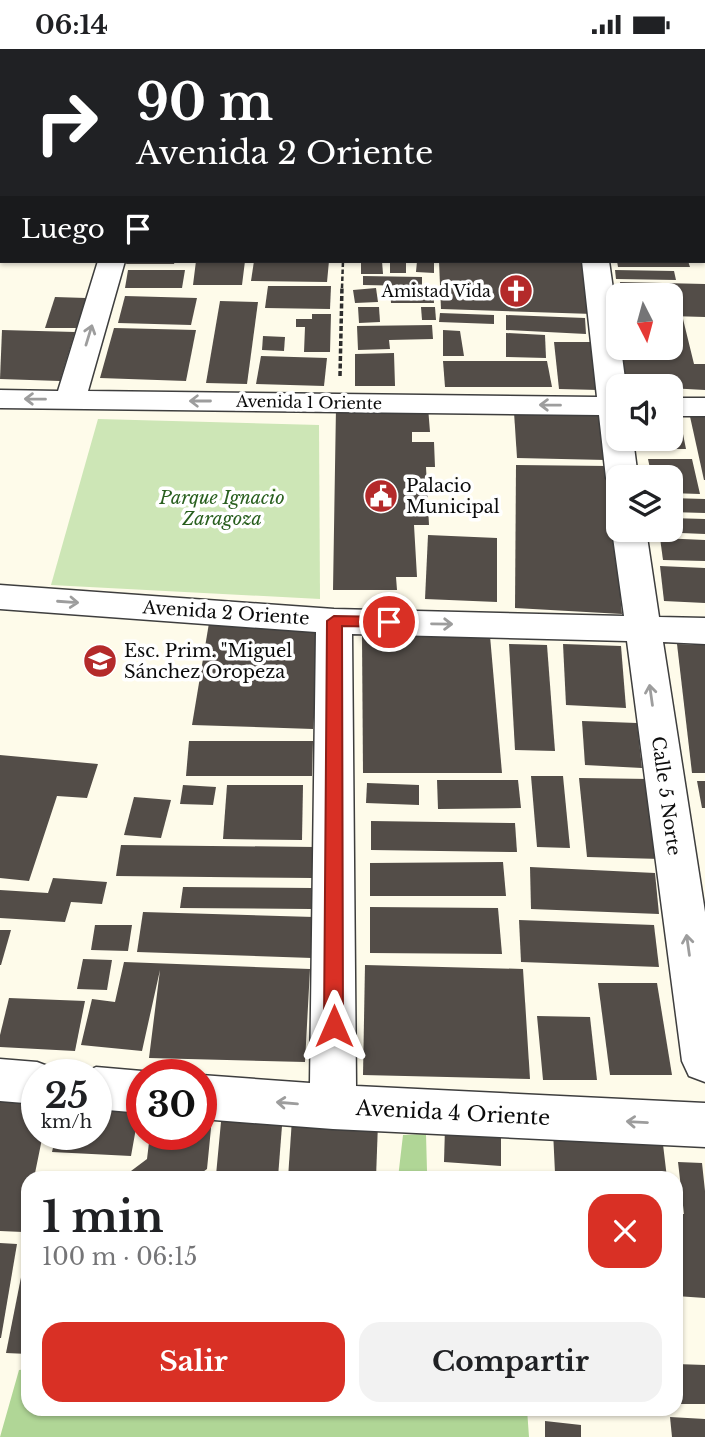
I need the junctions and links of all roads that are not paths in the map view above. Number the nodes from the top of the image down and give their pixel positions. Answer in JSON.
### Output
{"nodes":[{"id":1,"x":110,"y":263,"type":"edge"},
{"id":2,"x":596,"y":263,"type":"edge"},
{"id":3,"x":612,"y":374,"type":"edge"},
{"id":4,"x":0,"y":399,"type":"edge"},
{"id":5,"x":70,"y":400,"type":"junction"},
{"id":6,"x":606,"y":406,"type":"edge"},
{"id":7,"x":683,"y":407,"type":"edge"},
{"id":8,"x":705,"y":407,"type":"edge"},
{"id":9,"x":630,"y":542,"type":"edge"},
{"id":10,"x":3,"y":606,"type":"edge"},
{"id":11,"x":334,"y":621,"type":"junction"},
{"id":12,"x":641,"y":627,"type":"junction"},
{"id":13,"x":705,"y":631,"type":"edge"},
{"id":14,"x":705,"y":1061,"type":"edge"},
{"id":15,"x":0,"y":1080,"type":"edge"},
{"id":16,"x":21,"y":1082,"type":"edge"},
{"id":17,"x":217,"y":1098,"type":"edge"},
{"id":18,"x":333,"y":1107,"type":"junction"},
{"id":19,"x":705,"y":1125,"type":"edge"}],
"edges":[{"from":5,"to":1,"type":"street","one_way":true},
{"from":2,"to":3,"type":"street"},
{"from":5,"to":4,"type":"street","name":"Avenida 1 Oriente","one_way":true},
{"from":6,"to":5,"type":"street","name":"Avenida 1 Oriente","one_way":true},
{"from":7,"to":8,"type":"street"},
{"from":9,"to":12,"type":"street","name":"Calle 5 Norte"},
{"from":10,"to":11,"type":"street","name":"Avenida 2 Oriente","one_way":true},
{"from":11,"to":12,"type":"street","name":"Avenida 2 Oriente","one_way":true},
{"from":11,"to":18,"type":"street"},
{"from":12,"to":13,"type":"street","name":"Avenida 2 Oriente"},
{"from":14,"to":12,"type":"street","name":"Calle 5 Norte","one_way":true},
{"from":15,"to":16,"type":"street"},
{"from":18,"to":17,"type":"street","name":"Avenida 4 Oriente","one_way":true},
{"from":19,"to":18,"type":"street","name":"Avenida 4 Oriente","one_way":true}]}
